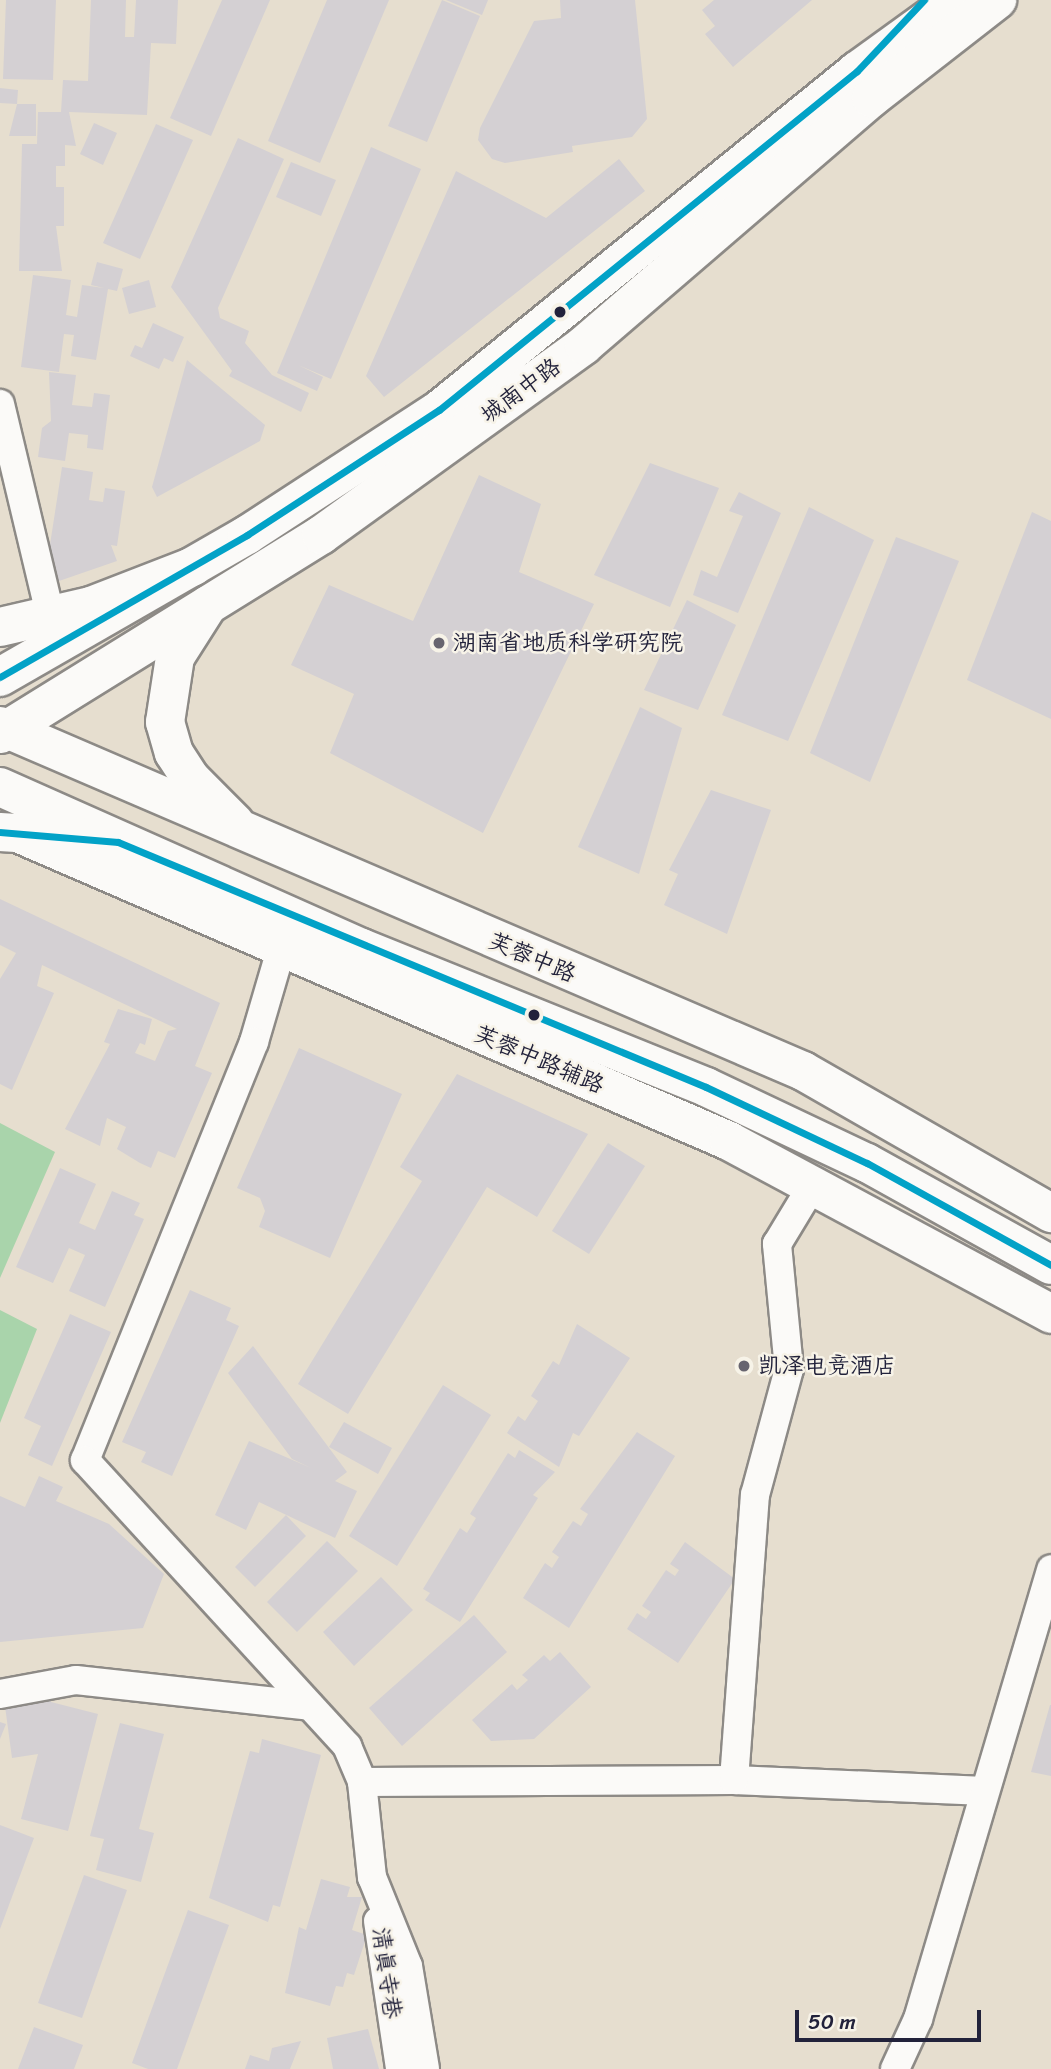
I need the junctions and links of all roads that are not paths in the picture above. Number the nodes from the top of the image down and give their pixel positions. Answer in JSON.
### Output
{"nodes":[{"id":1,"x":924,"y":0,"type":"edge"},
{"id":2,"x":955,"y":0,"type":"edge"},
{"id":3,"x":997,"y":0,"type":"edge"},
{"id":4,"x":1016,"y":0,"type":"edge"},
{"id":5,"x":864,"y":84,"type":"junction"},
{"id":6,"x":0,"y":404,"type":"edge"},
{"id":7,"x":194,"y":566,"type":"junction"},
{"id":8,"x":208,"y":605,"type":"junction"},
{"id":9,"x":51,"y":618,"type":"junction"},
{"id":10,"x":0,"y":627,"type":"edge"},
{"id":11,"x":0,"y":677,"type":"edge"},
{"id":12,"x":2,"y":730,"type":"edge"},
{"id":13,"x":0,"y":788,"type":"edge"},
{"id":14,"x":7,"y":832,"type":"edge"},
{"id":15,"x":118,"y":842,"type":"junction"},
{"id":16,"x":271,"y":848,"type":"junction"},
{"id":17,"x":287,"y":932,"type":"junction"},
{"id":18,"x":814,"y":1183,"type":"junction"},
{"id":19,"x":1051,"y":1213,"type":"edge"},
{"id":20,"x":1051,"y":1265,"type":"edge"},
{"id":21,"x":1051,"y":1314,"type":"edge"},
{"id":22,"x":1051,"y":1569,"type":"edge"},
{"id":23,"x":0,"y":1694,"type":"edge"},
{"id":24,"x":310,"y":1706,"type":"junction"},
{"id":25,"x":734,"y":1780,"type":"junction"},
{"id":26,"x":362,"y":1782,"type":"junction"},
{"id":27,"x":985,"y":1791,"type":"junction"},
{"id":28,"x":372,"y":1877,"type":"junction"},
{"id":29,"x":400,"y":2069,"type":"edge"},
{"id":30,"x":425,"y":2069,"type":"edge"},
{"id":31,"x":895,"y":2069,"type":"edge"}],
"edges":[{"from":1,"to":5,"type":"main road"},
{"from":2,"to":5,"type":"main road","name":"城南中路"},
{"from":3,"to":5,"type":"main road","name":"城南中路"},
{"from":4,"to":5,"type":"main road"},
{"from":5,"to":7,"type":"main road","name":"城南中路"},
{"from":5,"to":8,"type":"main road","name":"城南中路"},
{"from":6,"to":9,"type":"street"},
{"from":7,"to":9,"type":"main road"},
{"from":7,"to":11,"type":"main road","name":"城南中路"},
{"from":8,"to":12,"type":"main road","name":"城南中路"},
{"from":8,"to":16,"type":"main road"},
{"from":9,"to":10,"type":"main road"},
{"from":12,"to":16,"type":"main road","name":"芙蓉中路"},
{"from":13,"to":15,"type":"main road"},
{"from":14,"to":15,"type":"main road"},
{"from":14,"to":17,"type":"main road","name":"芙蓉中路辅路"},
{"from":15,"to":17,"type":"main road"},
{"from":16,"to":19,"type":"main road","name":"芙蓉中路"},
{"from":17,"to":18,"type":"main road","name":"芙蓉中路辅路"},
{"from":17,"to":20,"type":"main road"},
{"from":17,"to":24,"type":"street"},
{"from":18,"to":21,"type":"main road","name":"芙蓉中路辅路"},
{"from":18,"to":25,"type":"street"},
{"from":22,"to":27,"type":"street"},
{"from":23,"to":24,"type":"street"},
{"from":24,"to":26,"type":"street"},
{"from":25,"to":26,"type":"street"},
{"from":25,"to":27,"type":"street"},
{"from":26,"to":28,"type":"street"},
{"from":27,"to":31,"type":"street"},
{"from":28,"to":29,"type":"street","name":"清真寺巷"},
{"from":28,"to":30,"type":"street"}]}
